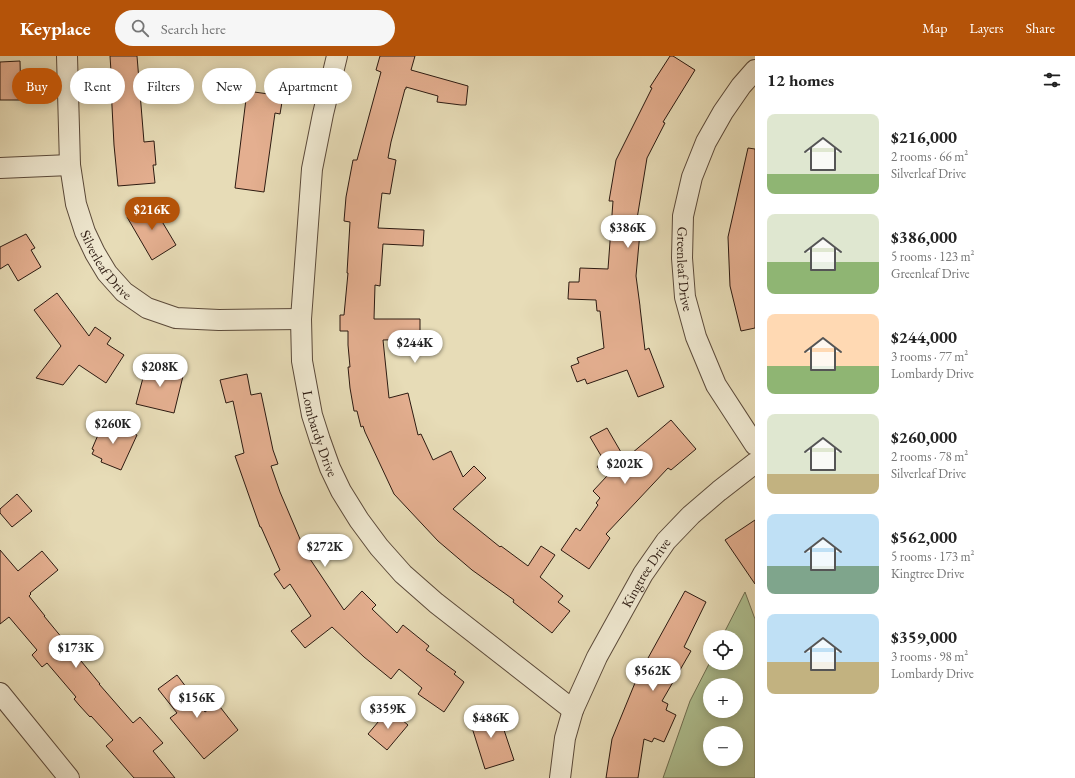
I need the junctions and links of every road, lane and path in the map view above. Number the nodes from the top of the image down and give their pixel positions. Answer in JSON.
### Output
{"nodes":[{"id":1,"x":67,"y":56,"type":"edge"},
{"id":2,"x":337,"y":56,"type":"edge"},
{"id":3,"x":755,"y":70,"type":"edge"},
{"id":4,"x":70,"y":165,"type":"junction"},
{"id":5,"x":0,"y":168,"type":"edge"},
{"id":6,"x":300,"y":319,"type":"junction"},
{"id":7,"x":755,"y":445,"type":"edge"},
{"id":8,"x":755,"y":463,"type":"edge"},
{"id":9,"x":0,"y":694,"type":"edge"},
{"id":10,"x":573,"y":710,"type":"junction"},
{"id":11,"x":69,"y":778,"type":"edge"},
{"id":12,"x":560,"y":778,"type":"edge"}],
"edges":[{"from":1,"to":4,"type":"street","name":"Silverleaf Drive"},
{"from":2,"to":6,"type":"street","name":"Lombardy Drive"},
{"from":3,"to":7,"type":"street","name":"Greenleaf Drive"},
{"from":4,"to":5,"type":"street"},
{"from":4,"to":6,"type":"street","name":"Silverleaf Drive"},
{"from":6,"to":10,"type":"street","name":"Lombardy Drive"},
{"from":8,"to":10,"type":"street","name":"Kingtree Drive"},
{"from":9,"to":11,"type":"street"},
{"from":10,"to":12,"type":"street","name":"Kingtree Drive"}]}
